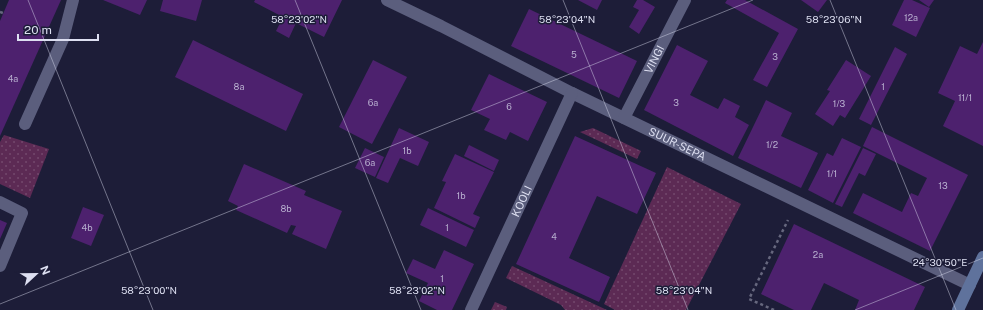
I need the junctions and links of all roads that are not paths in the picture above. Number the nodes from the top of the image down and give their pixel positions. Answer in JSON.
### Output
{"nodes":[{"id":1,"x":72,"y":0,"type":"edge"},
{"id":2,"x":387,"y":0,"type":"edge"},
{"id":3,"x":685,"y":0,"type":"edge"},
{"id":4,"x":572,"y":93,"type":"junction"},
{"id":5,"x":624,"y":118,"type":"junction"},
{"id":6,"x":24,"y":124,"type":"dead end"},
{"id":7,"x":0,"y":202,"type":"edge"},
{"id":8,"x":983,"y":257,"type":"edge"},
{"id":9,"x":0,"y":266,"type":"edge"},
{"id":10,"x":970,"y":285,"type":"junction"},
{"id":11,"x":471,"y":310,"type":"edge"},
{"id":12,"x":958,"y":310,"type":"edge"}],
"edges":[{"from":1,"to":6,"type":"street"},
{"from":2,"to":4,"type":"street","name":"SUUR-SEPA"},
{"from":3,"to":5,"type":"street","name":"VINGI"},
{"from":4,"to":5,"type":"street","name":"SUUR-SEPA"},
{"from":4,"to":11,"type":"street","name":"KOOLI"},
{"from":5,"to":10,"type":"street","name":"SUUR-SEPA"},
{"from":7,"to":9,"type":"street"},
{"from":8,"to":10,"type":"main road"},
{"from":10,"to":12,"type":"main road"}]}
